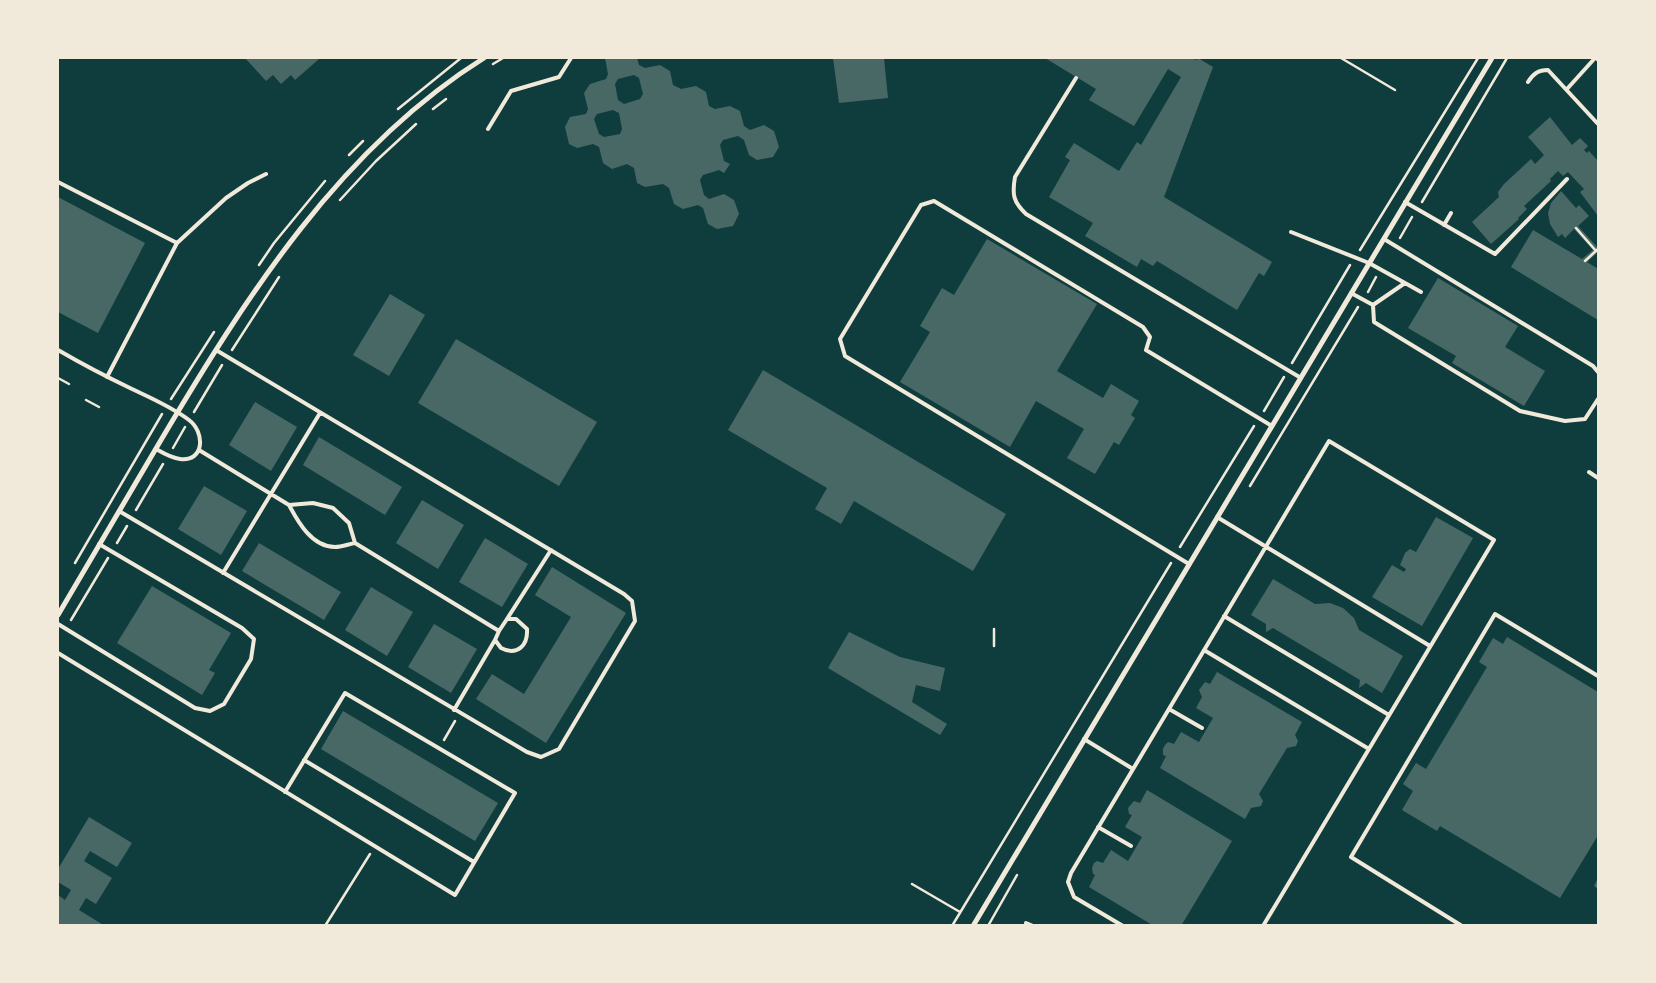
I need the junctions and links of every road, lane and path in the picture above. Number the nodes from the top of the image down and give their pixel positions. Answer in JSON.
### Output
{"nodes":[{"id":1,"x":484,"y":58,"type":"edge"},
{"id":2,"x":503,"y":58,"type":"edge"},
{"id":3,"x":571,"y":58,"type":"edge"},
{"id":4,"x":1341,"y":58,"type":"edge"},
{"id":5,"x":1478,"y":58,"type":"edge"},
{"id":6,"x":1492,"y":58,"type":"edge"},
{"id":7,"x":1507,"y":58,"type":"edge"},
{"id":8,"x":1597,"y":58,"type":"edge"},
{"id":9,"x":488,"y":68,"type":"dead end"},
{"id":10,"x":1076,"y":78,"type":"dead end"},
{"id":11,"x":1528,"y":82,"type":"dead end"},
{"id":12,"x":1395,"y":90,"type":"dead end"},
{"id":13,"x":1567,"y":90,"type":"junction"},
{"id":14,"x":453,"y":93,"type":"dead end"},
{"id":15,"x":432,"y":110,"type":"dead end"},
{"id":16,"x":419,"y":121,"type":"dead end"},
{"id":17,"x":1598,"y":124,"type":"edge"},
{"id":18,"x":488,"y":129,"type":"dead end"},
{"id":19,"x":266,"y":174,"type":"dead end"},
{"id":20,"x":1567,"y":179,"type":"dead end"},
{"id":21,"x":58,"y":182,"type":"edge"},
{"id":22,"x":1405,"y":202,"type":"junction"},
{"id":23,"x":335,"y":206,"type":"dead end"},
{"id":24,"x":1417,"y":209,"type":"junction"},
{"id":25,"x":1451,"y":213,"type":"dead end"},
{"id":26,"x":1444,"y":225,"type":"junction"},
{"id":27,"x":1576,"y":228,"type":"dead end"},
{"id":28,"x":1292,"y":232,"type":"dead end"},
{"id":29,"x":1384,"y":239,"type":"junction"},
{"id":30,"x":177,"y":243,"type":"junction"},
{"id":31,"x":1395,"y":245,"type":"junction"},
{"id":32,"x":1597,"y":250,"type":"edge"},
{"id":33,"x":1355,"y":257,"type":"junction"},
{"id":34,"x":1585,"y":261,"type":"dead end"},
{"id":35,"x":1369,"y":263,"type":"junction"},
{"id":36,"x":1381,"y":270,"type":"junction"},
{"id":37,"x":282,"y":273,"type":"dead end"},
{"id":38,"x":1404,"y":283,"type":"junction"},
{"id":39,"x":1351,"y":292,"type":"junction"},
{"id":40,"x":1421,"y":292,"type":"dead end"},
{"id":41,"x":1363,"y":299,"type":"junction"},
{"id":42,"x":1373,"y":305,"type":"junction"},
{"id":43,"x":58,"y":350,"type":"edge"},
{"id":44,"x":216,"y":350,"type":"junction"},
{"id":45,"x":227,"y":358,"type":"junction"},
{"id":46,"x":1288,"y":370,"type":"junction"},
{"id":47,"x":1598,"y":372,"type":"edge"},
{"id":48,"x":107,"y":377,"type":"junction"},
{"id":49,"x":58,"y":378,"type":"edge"},
{"id":50,"x":1300,"y":378,"type":"junction"},
{"id":51,"x":69,"y":384,"type":"dead end"},
{"id":52,"x":86,"y":400,"type":"dead end"},
{"id":53,"x":1598,"y":400,"type":"edge"},
{"id":54,"x":99,"y":407,"type":"dead end"},
{"id":55,"x":178,"y":413,"type":"junction"},
{"id":56,"x":320,"y":413,"type":"junction"},
{"id":57,"x":1259,"y":418,"type":"junction"},
{"id":58,"x":190,"y":420,"type":"junction"},
{"id":59,"x":1272,"y":426,"type":"junction"},
{"id":60,"x":156,"y":449,"type":"junction"},
{"id":61,"x":199,"y":450,"type":"junction"},
{"id":62,"x":168,"y":456,"type":"junction"},
{"id":63,"x":1589,"y":472,"type":"dead end"},
{"id":64,"x":1598,"y":478,"type":"edge"},
{"id":65,"x":1247,"y":490,"type":"dead end"},
{"id":66,"x":271,"y":494,"type":"junction"},
{"id":67,"x":290,"y":505,"type":"junction"},
{"id":68,"x":119,"y":511,"type":"junction"},
{"id":69,"x":1217,"y":517,"type":"junction"},
{"id":70,"x":131,"y":518,"type":"junction"},
{"id":71,"x":355,"y":543,"type":"junction"},
{"id":72,"x":99,"y":544,"type":"junction"},
{"id":73,"x":1265,"y":548,"type":"junction"},
{"id":74,"x":551,"y":550,"type":"junction"},
{"id":75,"x":112,"y":551,"type":"junction"},
{"id":76,"x":1175,"y":556,"type":"junction"},
{"id":77,"x":1189,"y":564,"type":"junction"},
{"id":78,"x":223,"y":574,"type":"junction"},
{"id":79,"x":58,"y":615,"type":"edge"},
{"id":80,"x":1224,"y":616,"type":"junction"},
{"id":81,"x":507,"y":619,"type":"junction"},
{"id":82,"x":58,"y":624,"type":"edge"},
{"id":83,"x":66,"y":629,"type":"junction"},
{"id":84,"x":994,"y":629,"type":"dead end"},
{"id":85,"x":499,"y":631,"type":"junction"},
{"id":86,"x":495,"y":640,"type":"junction"},
{"id":87,"x":994,"y":646,"type":"dead end"},
{"id":88,"x":1430,"y":646,"type":"junction"},
{"id":89,"x":1204,"y":650,"type":"junction"},
{"id":90,"x":58,"y":653,"type":"edge"},
{"id":91,"x":1598,"y":676,"type":"edge"},
{"id":92,"x":1169,"y":709,"type":"junction"},
{"id":93,"x":454,"y":710,"type":"junction"},
{"id":94,"x":460,"y":713,"type":"junction"},
{"id":95,"x":1389,"y":715,"type":"junction"},
{"id":96,"x":1202,"y":728,"type":"dead end"},
{"id":97,"x":1084,"y":739,"type":"junction"},
{"id":98,"x":439,"y":748,"type":"junction"},
{"id":99,"x":1368,"y":749,"type":"junction"},
{"id":100,"x":304,"y":760,"type":"junction"},
{"id":101,"x":1133,"y":769,"type":"junction"},
{"id":102,"x":285,"y":792,"type":"junction"},
{"id":103,"x":1098,"y":827,"type":"junction"},
{"id":104,"x":374,"y":846,"type":"junction"},
{"id":105,"x":1131,"y":846,"type":"dead end"},
{"id":106,"x":474,"y":862,"type":"junction"},
{"id":107,"x":1019,"y":872,"type":"dead end"},
{"id":108,"x":912,"y":884,"type":"dead end"},
{"id":109,"x":960,"y":912,"type":"junction"},
{"id":110,"x":1026,"y":923,"type":"dead end"},
{"id":111,"x":325,"y":926,"type":"edge"},
{"id":112,"x":952,"y":926,"type":"edge"},
{"id":113,"x":973,"y":926,"type":"edge"},
{"id":114,"x":988,"y":926,"type":"edge"},
{"id":115,"x":1033,"y":926,"type":"edge"},
{"id":116,"x":1123,"y":926,"type":"edge"},
{"id":117,"x":1263,"y":926,"type":"edge"},
{"id":118,"x":1462,"y":926,"type":"edge"}],
"edges":[{"from":1,"to":44,"type":"street"},
{"from":2,"to":9,"type":"path"},
{"from":3,"to":18,"type":"lane"},
{"from":4,"to":12,"type":"path"},
{"from":5,"to":33,"type":"path"},
{"from":6,"to":22,"type":"street"},
{"from":7,"to":24,"type":"path"},
{"from":8,"to":13,"type":"lane"},
{"from":10,"to":46,"type":"lane"},
{"from":11,"to":13,"type":"lane"},
{"from":13,"to":17,"type":"lane"},
{"from":14,"to":15,"type":"path"},
{"from":16,"to":23,"type":"path"},
{"from":19,"to":30,"type":"lane"},
{"from":20,"to":26,"type":"lane"},
{"from":21,"to":30,"type":"lane"},
{"from":22,"to":24,"type":"lane"},
{"from":22,"to":29,"type":"street"},
{"from":24,"to":26,"type":"lane"},
{"from":24,"to":31,"type":"path"},
{"from":25,"to":26,"type":"lane"},
{"from":27,"to":32,"type":"path"},
{"from":28,"to":33,"type":"lane"},
{"from":29,"to":31,"type":"lane"},
{"from":29,"to":35,"type":"street"},
{"from":30,"to":48,"type":"lane"},
{"from":31,"to":47,"type":"lane"},
{"from":32,"to":34,"type":"path"},
{"from":33,"to":35,"type":"lane"},
{"from":33,"to":46,"type":"path"},
{"from":35,"to":36,"type":"lane"},
{"from":35,"to":39,"type":"street"},
{"from":36,"to":38,"type":"lane"},
{"from":36,"to":41,"type":"path"},
{"from":37,"to":45,"type":"path"},
{"from":38,"to":40,"type":"lane"},
{"from":38,"to":42,"type":"lane"},
{"from":39,"to":41,"type":"lane"},
{"from":39,"to":50,"type":"street"},
{"from":41,"to":42,"type":"lane"},
{"from":41,"to":65,"type":"path"},
{"from":42,"to":53,"type":"lane"},
{"from":43,"to":48,"type":"lane"},
{"from":44,"to":45,"type":"lane"},
{"from":44,"to":55,"type":"street"},
{"from":45,"to":56,"type":"lane"},
{"from":45,"to":58,"type":"path"},
{"from":46,"to":50,"type":"lane"},
{"from":46,"to":57,"type":"path"},
{"from":48,"to":55,"type":"lane"},
{"from":49,"to":51,"type":"path"},
{"from":50,"to":59,"type":"street"},
{"from":52,"to":54,"type":"path"},
{"from":55,"to":58,"type":"lane"},
{"from":55,"to":60,"type":"street"},
{"from":56,"to":66,"type":"lane"},
{"from":56,"to":74,"type":"lane"},
{"from":57,"to":59,"type":"lane"},
{"from":57,"to":76,"type":"path"},
{"from":57,"to":76,"type":"lane"},
{"from":58,"to":61,"type":"lane"},
{"from":58,"to":62,"type":"path"},
{"from":59,"to":69,"type":"street"},
{"from":60,"to":62,"type":"lane"},
{"from":60,"to":68,"type":"street"},
{"from":61,"to":62,"type":"lane"},
{"from":61,"to":66,"type":"lane"},
{"from":62,"to":70,"type":"path"},
{"from":63,"to":64,"type":"lane"},
{"from":66,"to":67,"type":"lane"},
{"from":66,"to":78,"type":"lane"},
{"from":67,"to":71,"type":"lane"},
{"from":67,"to":71,"type":"lane"},
{"from":68,"to":70,"type":"lane"},
{"from":68,"to":72,"type":"street"},
{"from":69,"to":73,"type":"lane"},
{"from":69,"to":77,"type":"street"},
{"from":70,"to":75,"type":"path"},
{"from":70,"to":78,"type":"lane"},
{"from":71,"to":85,"type":"lane"},
{"from":72,"to":75,"type":"lane"},
{"from":72,"to":79,"type":"street"},
{"from":73,"to":80,"type":"lane"},
{"from":73,"to":88,"type":"lane"},
{"from":73,"to":88,"type":"lane"},
{"from":74,"to":81,"type":"lane"},
{"from":74,"to":94,"type":"lane"},
{"from":75,"to":83,"type":"path"},
{"from":75,"to":83,"type":"lane"},
{"from":76,"to":77,"type":"lane"},
{"from":76,"to":109,"type":"path"},
{"from":77,"to":97,"type":"street"},
{"from":78,"to":93,"type":"lane"},
{"from":80,"to":89,"type":"lane"},
{"from":80,"to":95,"type":"lane"},
{"from":81,"to":85,"type":"lane"},
{"from":81,"to":86,"type":"lane"},
{"from":82,"to":83,"type":"lane"},
{"from":84,"to":87,"type":"path"},
{"from":85,"to":86,"type":"lane"},
{"from":86,"to":93,"type":"lane"},
{"from":88,"to":95,"type":"lane"},
{"from":89,"to":92,"type":"lane"},
{"from":89,"to":99,"type":"lane"},
{"from":90,"to":102,"type":"lane"},
{"from":91,"to":118,"type":"lane"},
{"from":92,"to":96,"type":"lane"},
{"from":92,"to":101,"type":"lane"},
{"from":93,"to":94,"type":"lane"},
{"from":94,"to":98,"type":"path"},
{"from":95,"to":99,"type":"lane"},
{"from":97,"to":101,"type":"lane"},
{"from":97,"to":113,"type":"street"},
{"from":98,"to":100,"type":"lane"},
{"from":98,"to":106,"type":"lane"},
{"from":99,"to":117,"type":"lane"},
{"from":100,"to":102,"type":"lane"},
{"from":100,"to":106,"type":"lane"},
{"from":101,"to":103,"type":"lane"},
{"from":102,"to":104,"type":"lane"},
{"from":103,"to":105,"type":"lane"},
{"from":103,"to":116,"type":"lane"},
{"from":104,"to":106,"type":"lane"},
{"from":104,"to":111,"type":"path"},
{"from":107,"to":114,"type":"path"},
{"from":108,"to":109,"type":"path"},
{"from":109,"to":112,"type":"path"},
{"from":110,"to":115,"type":"lane"}]}
